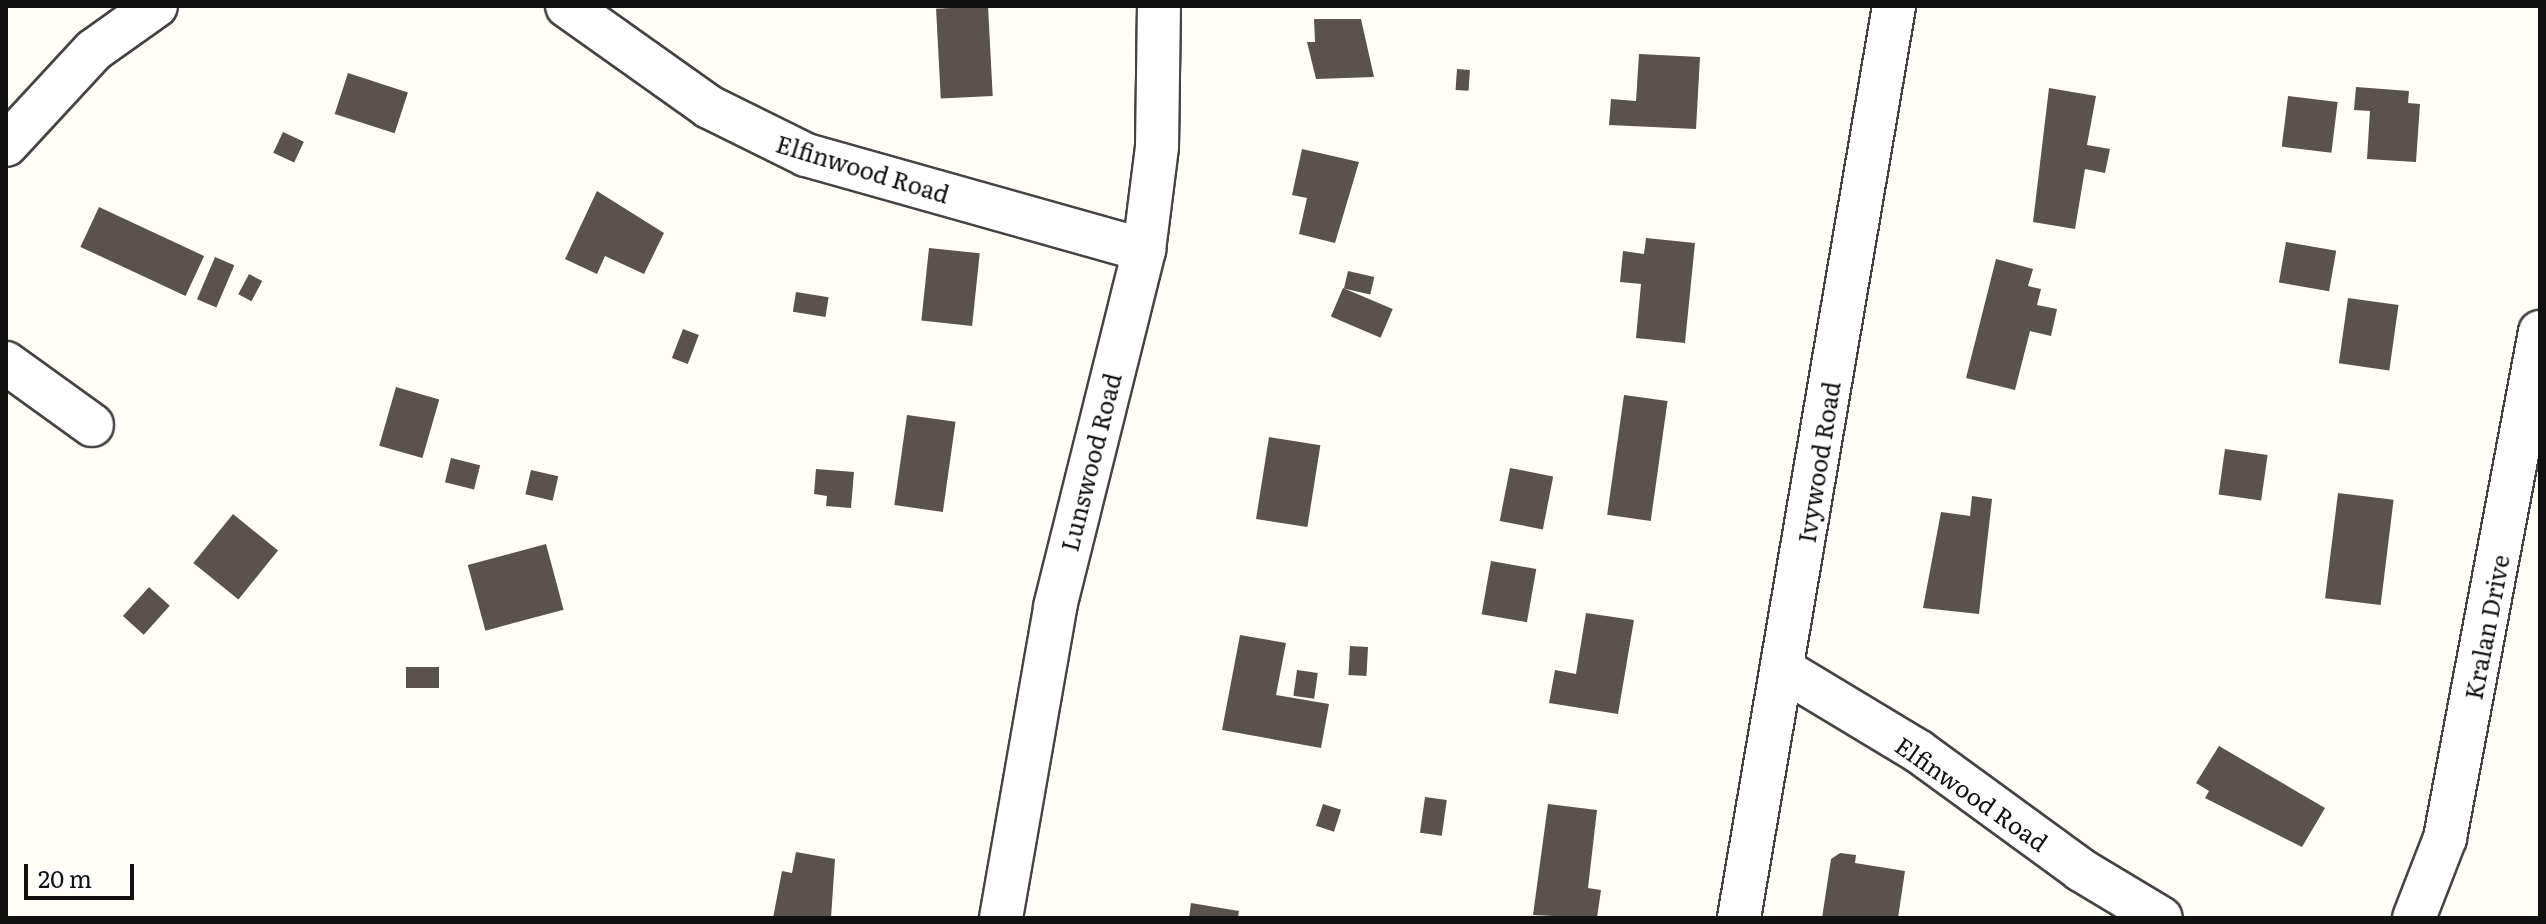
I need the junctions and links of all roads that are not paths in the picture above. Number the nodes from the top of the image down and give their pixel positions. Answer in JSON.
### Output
{"nodes":[{"id":1,"x":156,"y":6,"type":"edge"},
{"id":2,"x":567,"y":6,"type":"edge"},
{"id":3,"x":1159,"y":6,"type":"edge"},
{"id":4,"x":1894,"y":6,"type":"edge"},
{"id":5,"x":6,"y":145,"type":"edge"},
{"id":6,"x":1144,"y":250,"type":"junction"},
{"id":7,"x":2540,"y":332,"type":"edge"},
{"id":8,"x":6,"y":363,"type":"edge"},
{"id":9,"x":92,"y":425,"type":"dead end"},
{"id":10,"x":2530,"y":451,"type":"edge"},
{"id":11,"x":1782,"y":669,"type":"junction"},
{"id":12,"x":1001,"y":918,"type":"edge"},
{"id":13,"x":1739,"y":918,"type":"edge"},
{"id":14,"x":2161,"y":918,"type":"edge"},
{"id":15,"x":2414,"y":918,"type":"edge"}],
"edges":[{"from":1,"to":5,"type":"street"},
{"from":2,"to":6,"type":"street","name":"Elfinwood Road"},
{"from":3,"to":6,"type":"street","name":"Lunswood Road"},
{"from":4,"to":11,"type":"street","name":"Ivywood Road"},
{"from":6,"to":12,"type":"street","name":"Lunswood Road"},
{"from":7,"to":10,"type":"street","name":"Kralan Drive"},
{"from":8,"to":9,"type":"street"},
{"from":10,"to":15,"type":"street","name":"Kralan Drive"},
{"from":11,"to":13,"type":"street","name":"Ivywood Road"},
{"from":11,"to":14,"type":"street","name":"Elfinwood Road"}]}
